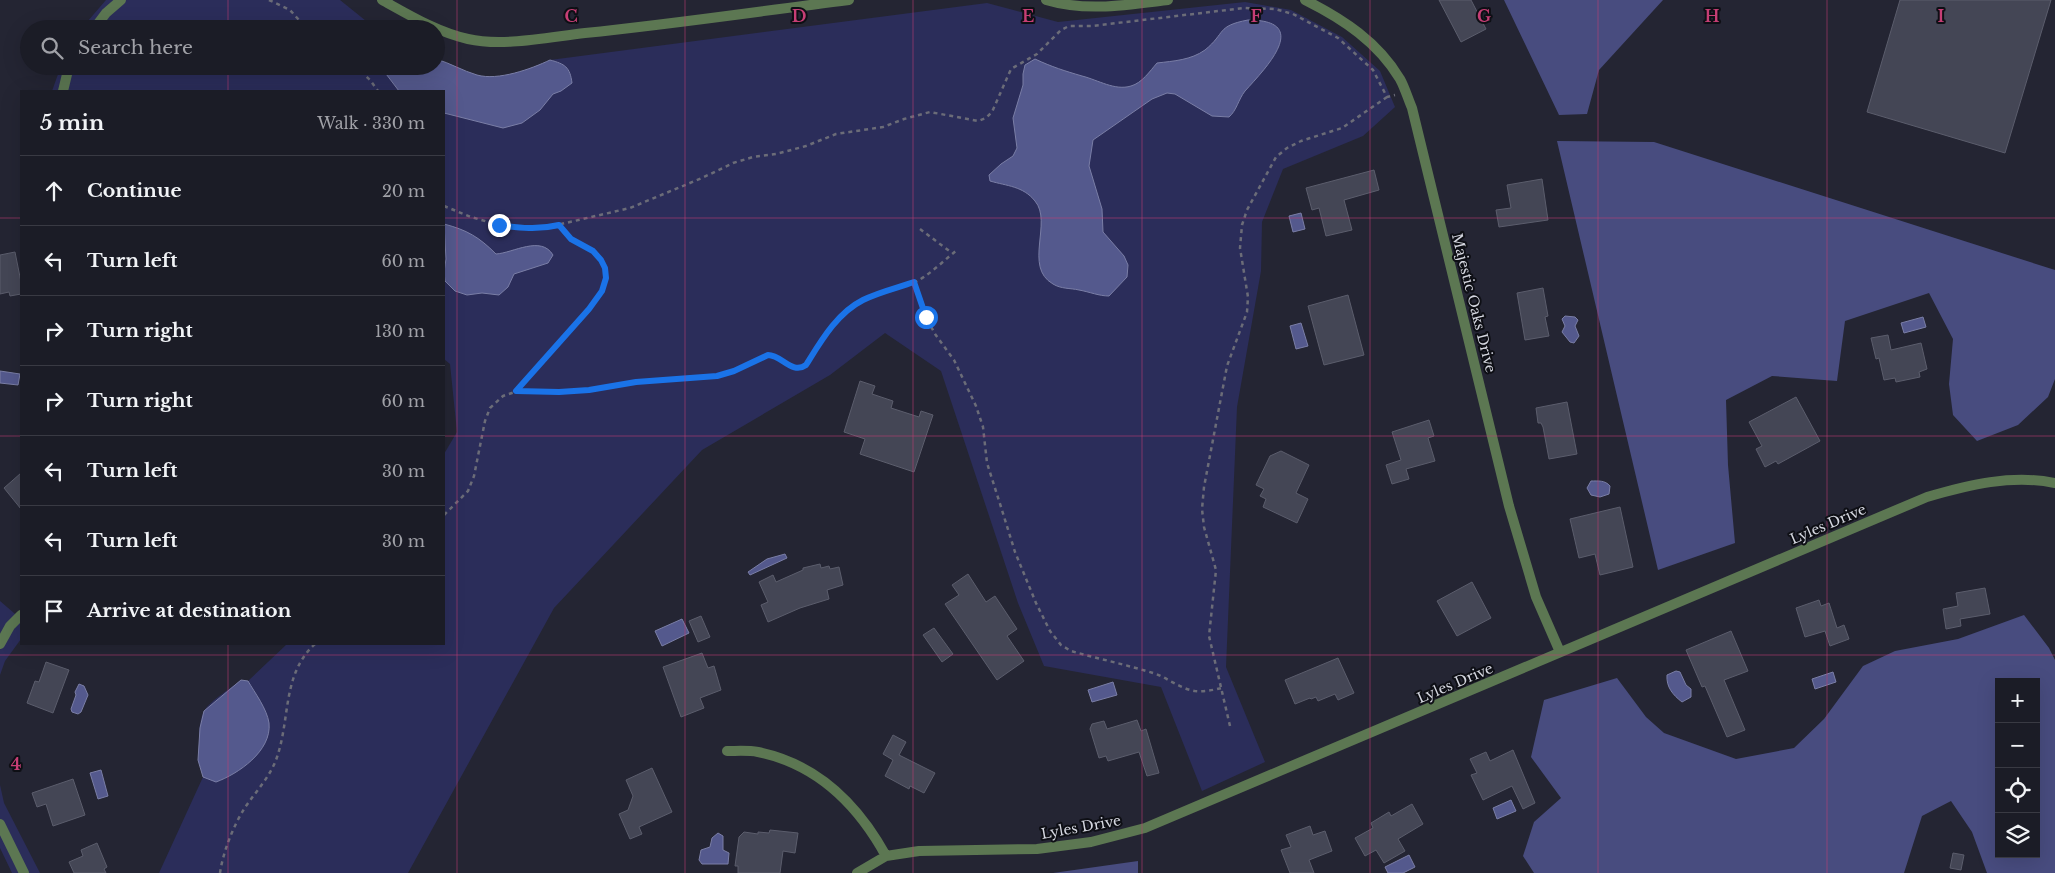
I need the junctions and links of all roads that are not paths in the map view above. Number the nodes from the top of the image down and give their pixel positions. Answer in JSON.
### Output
{"nodes":[{"id":1,"x":121,"y":0,"type":"edge"},
{"id":2,"x":382,"y":0,"type":"edge"},
{"id":3,"x":849,"y":0,"type":"edge"},
{"id":4,"x":1046,"y":0,"type":"edge"},
{"id":5,"x":1168,"y":0,"type":"edge"},
{"id":6,"x":1305,"y":0,"type":"edge"},
{"id":7,"x":100,"y":20,"type":"edge"},
{"id":8,"x":421,"y":20,"type":"edge"},
{"id":9,"x":445,"y":32,"type":"edge"},
{"id":10,"x":67,"y":75,"type":"edge"},
{"id":11,"x":63,"y":90,"type":"edge"},
{"id":12,"x":2055,"y":483,"type":"edge"},
{"id":13,"x":20,"y":616,"type":"edge"},
{"id":14,"x":0,"y":644,"type":"edge"},
{"id":15,"x":1560,"y":652,"type":"junction"},
{"id":16,"x":727,"y":751,"type":"dead end"},
{"id":17,"x":0,"y":824,"type":"edge"},
{"id":18,"x":886,"y":856,"type":"junction"},
{"id":19,"x":24,"y":873,"type":"edge"},
{"id":20,"x":857,"y":873,"type":"edge"}],
"edges":[{"from":1,"to":7,"type":"street"},
{"from":2,"to":8,"type":"street"},
{"from":3,"to":9,"type":"street"},
{"from":4,"to":5,"type":"street"},
{"from":6,"to":15,"type":"street","name":"Majestic Oaks Drive"},
{"from":10,"to":11,"type":"street"},
{"from":12,"to":15,"type":"street","name":"Lyles Drive"},
{"from":13,"to":14,"type":"street"},
{"from":15,"to":18,"type":"street","name":"Lyles Drive"},
{"from":16,"to":18,"type":"street"},
{"from":17,"to":19,"type":"street"},
{"from":18,"to":20,"type":"street","name":"Lyles Drive"}]}
